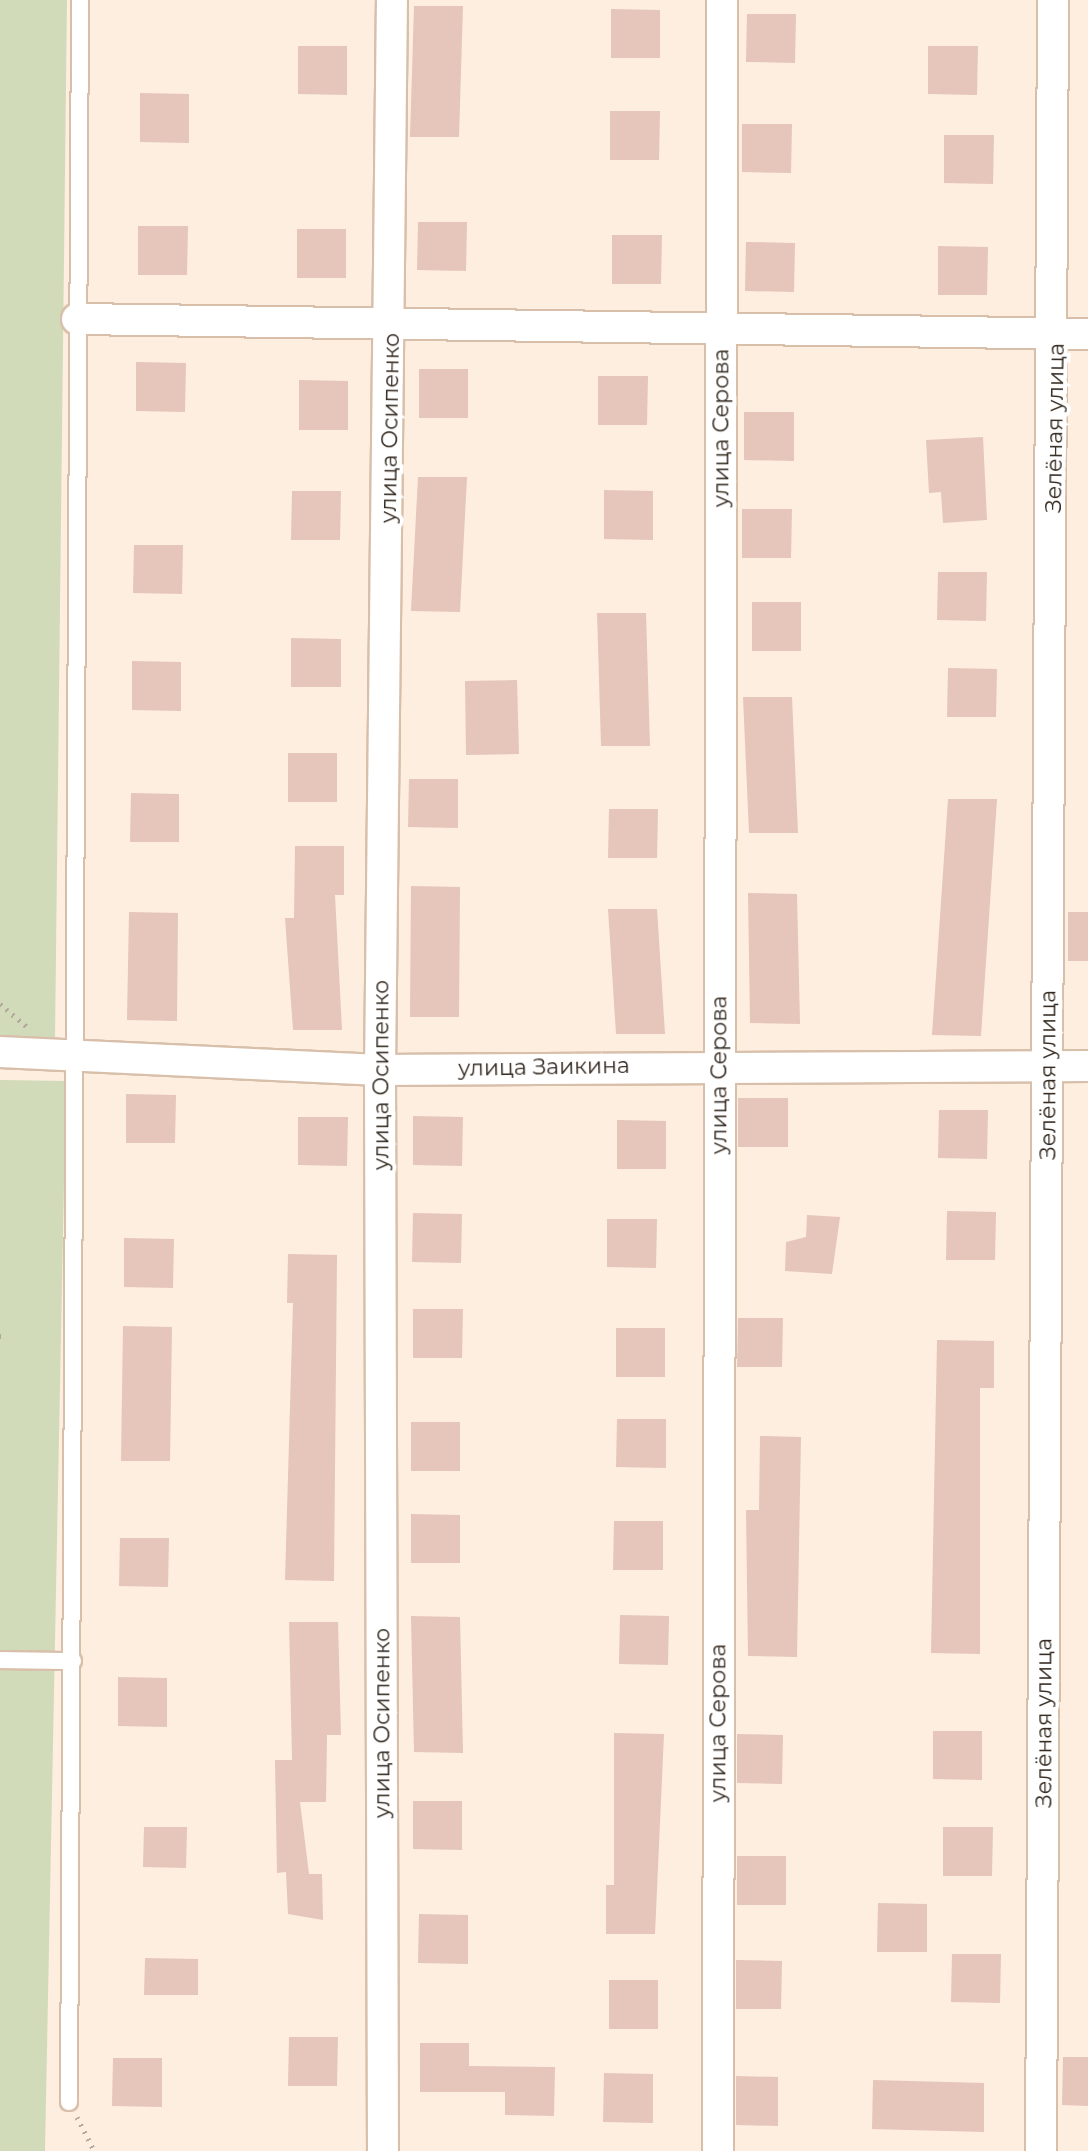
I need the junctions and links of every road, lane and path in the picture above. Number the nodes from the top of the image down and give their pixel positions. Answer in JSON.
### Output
{"nodes":[{"id":1,"x":80,"y":0,"type":"edge"},
{"id":2,"x":392,"y":0,"type":"edge"},
{"id":3,"x":722,"y":0,"type":"edge"},
{"id":4,"x":1053,"y":0,"type":"edge"},
{"id":5,"x":77,"y":319,"type":"junction"},
{"id":6,"x":391,"y":323,"type":"junction"},
{"id":7,"x":721,"y":329,"type":"junction"},
{"id":8,"x":1088,"y":334,"type":"edge"},
{"id":9,"x":1056,"y":335,"type":"junction"},
{"id":10,"x":0,"y":1052,"type":"edge"},
{"id":11,"x":80,"y":1057,"type":"junction"},
{"id":12,"x":719,"y":1064,"type":"junction"},
{"id":13,"x":1088,"y":1066,"type":"edge"},
{"id":14,"x":1048,"y":1067,"type":"junction"},
{"id":15,"x":380,"y":1070,"type":"junction"},
{"id":16,"x":0,"y":1660,"type":"edge"},
{"id":17,"x":73,"y":1661,"type":"junction"},
{"id":18,"x":69,"y":2102,"type":"joint"},
{"id":19,"x":94,"y":2151,"type":"edge"},
{"id":20,"x":383,"y":2151,"type":"edge"},
{"id":21,"x":718,"y":2151,"type":"edge"},
{"id":22,"x":1041,"y":2151,"type":"edge"}],
"edges":[{"from":1,"to":5,"type":"lane"},
{"from":2,"to":6,"type":"street","name":"улица Осипенко"},
{"from":3,"to":7,"type":"street","name":"улица Серова"},
{"from":4,"to":9,"type":"street","name":"Зелёная улица"},
{"from":5,"to":6,"type":"street"},
{"from":5,"to":11,"type":"lane"},
{"from":6,"to":7,"type":"street"},
{"from":6,"to":15,"type":"street","name":"улица Осипенко"},
{"from":7,"to":9,"type":"street"},
{"from":7,"to":12,"type":"street","name":"улица Серова"},
{"from":8,"to":9,"type":"street"},
{"from":9,"to":14,"type":"street","name":"Зелёная улица"},
{"from":10,"to":11,"type":"street","name":"улица Заикина"},
{"from":11,"to":15,"type":"street","name":"улица Заикина"},
{"from":11,"to":17,"type":"lane"},
{"from":12,"to":14,"type":"street","name":"улица Заикина"},
{"from":12,"to":15,"type":"street","name":"улица Заикина"},
{"from":12,"to":21,"type":"street","name":"улица Серова"},
{"from":13,"to":14,"type":"street","name":"улица Заикина"},
{"from":14,"to":22,"type":"street","name":"Зелёная улица"},
{"from":15,"to":20,"type":"street","name":"улица Осипенко"},
{"from":16,"to":17,"type":"lane"},
{"from":17,"to":18,"type":"lane"},
{"from":18,"to":19,"type":"path"}]}
